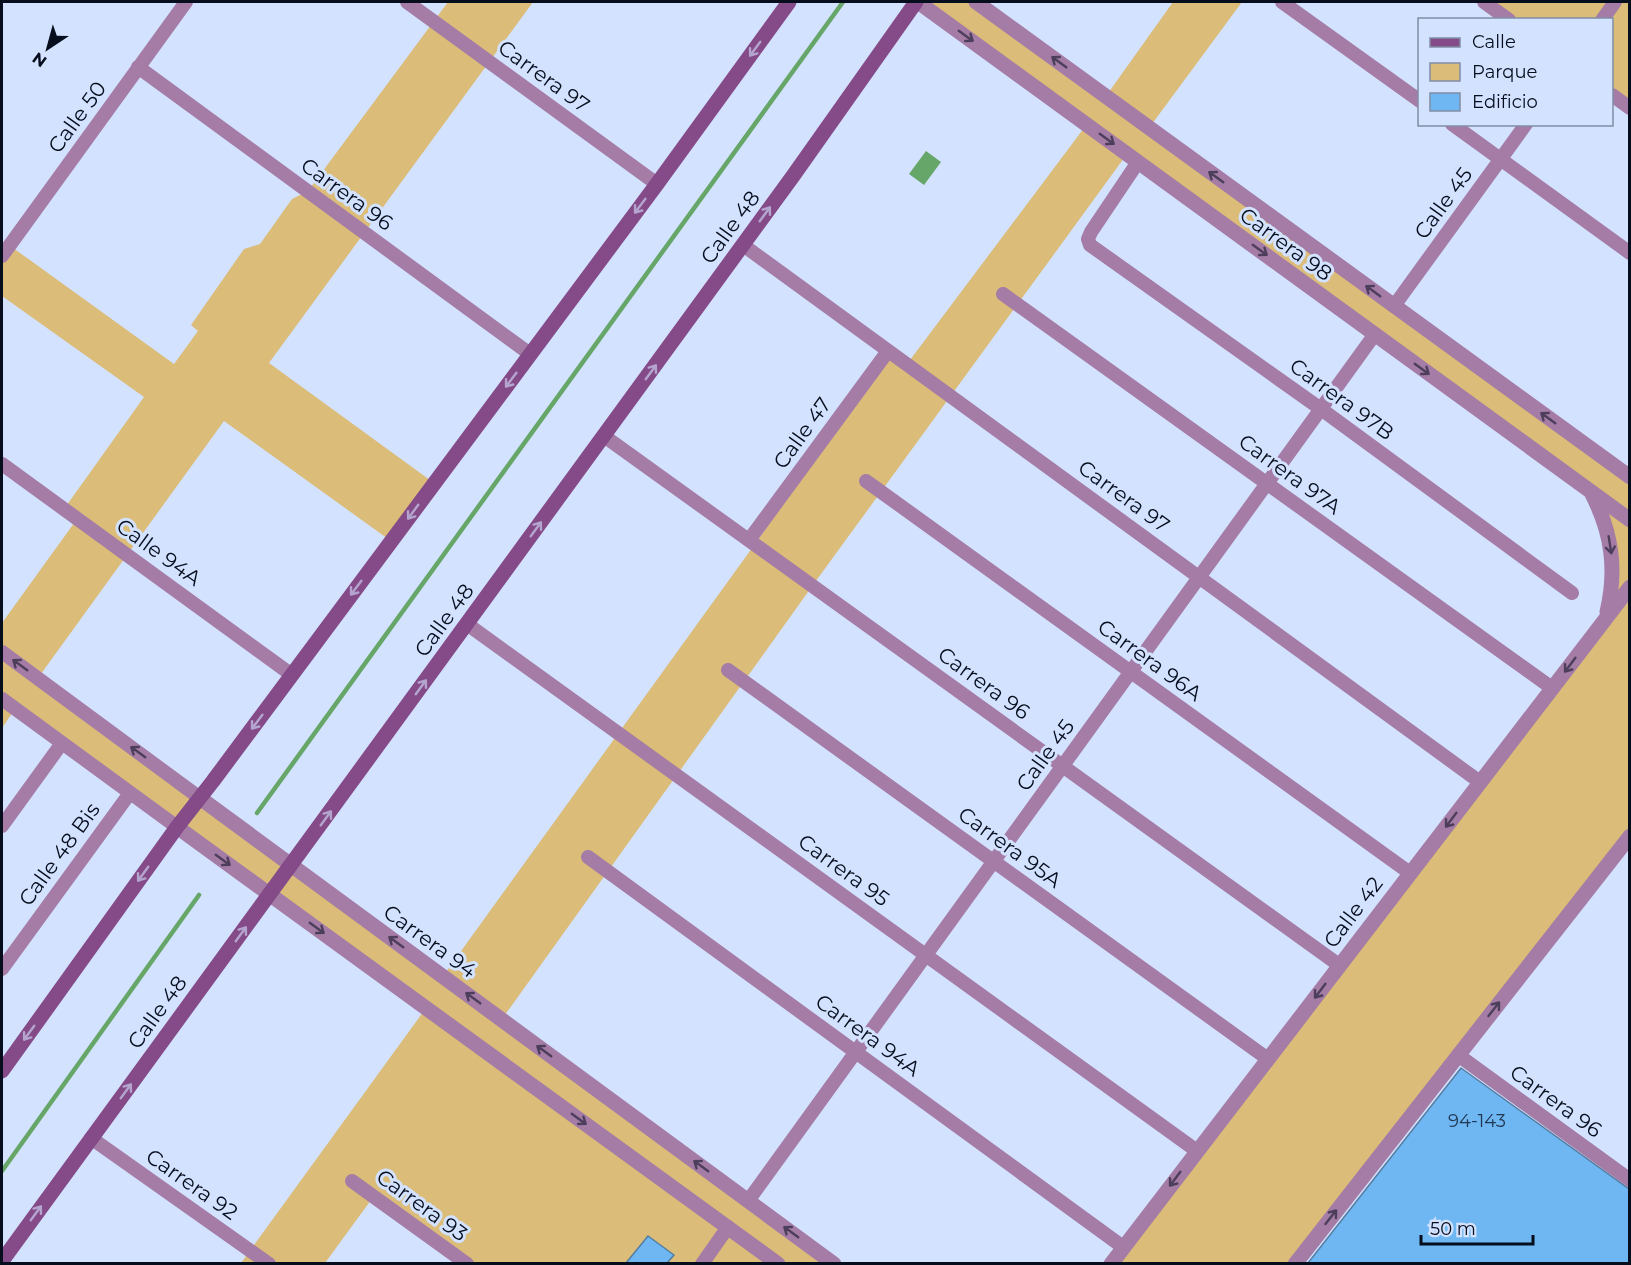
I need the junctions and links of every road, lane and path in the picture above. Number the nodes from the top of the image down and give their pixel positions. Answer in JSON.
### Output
{"nodes":[{"id":1,"x":186,"y":2,"type":"edge"},
{"id":2,"x":407,"y":2,"type":"edge"},
{"id":3,"x":789,"y":2,"type":"edge"},
{"id":4,"x":917,"y":2,"type":"edge"},
{"id":5,"x":976,"y":2,"type":"edge"},
{"id":6,"x":1282,"y":2,"type":"edge"},
{"id":7,"x":1484,"y":2,"type":"edge"},
{"id":8,"x":1615,"y":2,"type":"edge"},
{"id":9,"x":1506,"y":18,"type":"edge"},
{"id":10,"x":1603,"y":18,"type":"edge"},
{"id":11,"x":138,"y":67,"type":"junction"},
{"id":12,"x":1613,"y":96,"type":"edge"},
{"id":13,"x":1418,"y":100,"type":"edge"},
{"id":14,"x":1629,"y":108,"type":"edge"},
{"id":15,"x":1455,"y":126,"type":"edge"},
{"id":16,"x":1525,"y":126,"type":"edge"},
{"id":17,"x":1500,"y":160,"type":"junction"},
{"id":18,"x":1138,"y":162,"type":"junction"},
{"id":19,"x":657,"y":184,"type":"junction"},
{"id":20,"x":743,"y":245,"type":"junction"},
{"id":21,"x":1629,"y":253,"type":"edge"},
{"id":22,"x":2,"y":256,"type":"edge"},
{"id":23,"x":1003,"y":294,"type":"dead end"},
{"id":24,"x":1394,"y":306,"type":"junction"},
{"id":25,"x":1375,"y":334,"type":"junction"},
{"id":26,"x":888,"y":351,"type":"junction"},
{"id":27,"x":530,"y":354,"type":"junction"},
{"id":28,"x":1321,"y":409,"type":"junction"},
{"id":29,"x":604,"y":436,"type":"junction"},
{"id":30,"x":1596,"y":453,"type":"junction"},
{"id":31,"x":2,"y":464,"type":"edge"},
{"id":32,"x":1629,"y":466,"type":"edge"},
{"id":33,"x":1629,"y":477,"type":"edge"},
{"id":34,"x":866,"y":481,"type":"dead end"},
{"id":35,"x":1267,"y":483,"type":"junction"},
{"id":36,"x":1590,"y":491,"type":"junction"},
{"id":37,"x":1629,"y":520,"type":"edge"},
{"id":38,"x":749,"y":540,"type":"junction"},
{"id":39,"x":1199,"y":577,"type":"junction"},
{"id":40,"x":1629,"y":587,"type":"edge"},
{"id":41,"x":1572,"y":593,"type":"dead end"},
{"id":42,"x":1605,"y":618,"type":"junction"},
{"id":43,"x":467,"y":624,"type":"junction"},
{"id":44,"x":2,"y":652,"type":"edge"},
{"id":45,"x":728,"y":670,"type":"dead end"},
{"id":46,"x":1131,"y":672,"type":"junction"},
{"id":47,"x":292,"y":675,"type":"junction"},
{"id":48,"x":1552,"y":688,"type":"junction"},
{"id":49,"x":2,"y":699,"type":"edge"},
{"id":50,"x":62,"y":743,"type":"junction"},
{"id":51,"x":1063,"y":766,"type":"junction"},
{"id":52,"x":1480,"y":782,"type":"junction"},
{"id":53,"x":130,"y":792,"type":"junction"},
{"id":54,"x":200,"y":798,"type":"junction"},
{"id":55,"x":2,"y":826,"type":"edge"},
{"id":56,"x":177,"y":826,"type":"junction"},
{"id":57,"x":1629,"y":836,"type":"edge"},
{"id":58,"x":588,"y":857,"type":"dead end"},
{"id":59,"x":994,"y":861,"type":"junction"},
{"id":60,"x":292,"y":865,"type":"junction"},
{"id":61,"x":1410,"y":873,"type":"junction"},
{"id":62,"x":270,"y":894,"type":"junction"},
{"id":63,"x":926,"y":955,"type":"junction"},
{"id":64,"x":1339,"y":965,"type":"junction"},
{"id":65,"x":2,"y":969,"type":"edge"},
{"id":66,"x":856,"y":1052,"type":"junction"},
{"id":67,"x":1458,"y":1055,"type":"junction"},
{"id":68,"x":1268,"y":1059,"type":"junction"},
{"id":69,"x":2,"y":1068,"type":"edge"},
{"id":70,"x":91,"y":1138,"type":"junction"},
{"id":71,"x":1197,"y":1151,"type":"junction"},
{"id":72,"x":1629,"y":1180,"type":"edge"},
{"id":73,"x":352,"y":1181,"type":"dead end"},
{"id":74,"x":748,"y":1201,"type":"junction"},
{"id":75,"x":728,"y":1227,"type":"junction"},
{"id":76,"x":1124,"y":1247,"type":"junction"},
{"id":77,"x":2,"y":1261,"type":"edge"},
{"id":78,"x":269,"y":1263,"type":"edge"},
{"id":79,"x":467,"y":1263,"type":"edge"},
{"id":80,"x":702,"y":1263,"type":"edge"},
{"id":81,"x":778,"y":1263,"type":"edge"},
{"id":82,"x":834,"y":1263,"type":"edge"},
{"id":83,"x":1111,"y":1263,"type":"edge"},
{"id":84,"x":1295,"y":1263,"type":"edge"}],
"edges":[{"from":1,"to":11,"type":"street","name":"Calle 50"},
{"from":2,"to":19,"type":"street","name":"Carrera 97"},
{"from":3,"to":19,"type":"main road","one_way":true},
{"from":4,"to":18,"type":"street","name":"Carrera 98","one_way":true},
{"from":20,"to":4,"type":"main road","name":"Calle 48","one_way":true},
{"from":24,"to":5,"type":"street","name":"Carrera 98","one_way":true},
{"from":6,"to":13,"type":"street"},
{"from":7,"to":9,"type":"street"},
{"from":8,"to":10,"type":"street"},
{"from":11,"to":22,"type":"street","name":"Calle 50"},
{"from":11,"to":27,"type":"street","name":"Carrera 96"},
{"from":12,"to":14,"type":"street"},
{"from":15,"to":17,"type":"street"},
{"from":16,"to":17,"type":"street","name":"Calle 45"},
{"from":17,"to":21,"type":"street"},
{"from":17,"to":24,"type":"street","name":"Calle 45"},
{"from":18,"to":25,"type":"street","name":"Carrera 98","one_way":true},
{"from":18,"to":28,"type":"street","name":"Carrera 97B"},
{"from":19,"to":27,"type":"main road","one_way":true},
{"from":20,"to":26,"type":"street","name":"Carrera 97"},
{"from":29,"to":20,"type":"main road","name":"Calle 48","one_way":true},
{"from":23,"to":35,"type":"street","name":"Carrera 97A"},
{"from":30,"to":24,"type":"street","name":"Carrera 98","one_way":true},
{"from":25,"to":28,"type":"street","name":"Calle 45"},
{"from":25,"to":36,"type":"street","name":"Carrera 98","one_way":true},
{"from":26,"to":38,"type":"street","name":"Calle 47"},
{"from":26,"to":39,"type":"street","name":"Carrera 97"},
{"from":27,"to":47,"type":"main road","one_way":true},
{"from":28,"to":35,"type":"street","name":"Calle 45"},
{"from":28,"to":41,"type":"street","name":"Carrera 97B"},
{"from":29,"to":38,"type":"street","name":"Carrera 96"},
{"from":43,"to":29,"type":"main road","name":"Calle 48","one_way":true},
{"from":30,"to":32,"type":"street"},
{"from":30,"to":33,"type":"street","name":"Carrera 98"},
{"from":31,"to":47,"type":"street","name":"Calle 94A"},
{"from":34,"to":46,"type":"street","name":"Carrera 96A"},
{"from":35,"to":39,"type":"street","name":"Calle 45"},
{"from":35,"to":48,"type":"street","name":"Carrera 97A"},
{"from":36,"to":37,"type":"street","name":"Carrera 98"},
{"from":36,"to":42,"type":"street","one_way":true},
{"from":38,"to":51,"type":"street","name":"Carrera 96"},
{"from":39,"to":46,"type":"street","name":"Calle 45"},
{"from":39,"to":52,"type":"street","name":"Carrera 97"},
{"from":40,"to":42,"type":"street","name":"Calle 42"},
{"from":42,"to":48,"type":"street","name":"Calle 42","one_way":true},
{"from":60,"to":43,"type":"main road","name":"Calle 48","one_way":true},
{"from":43,"to":63,"type":"street","name":"Carrera 95"},
{"from":54,"to":44,"type":"street","name":"Carrera 94","one_way":true},
{"from":45,"to":59,"type":"street","name":"Carrera 95A"},
{"from":46,"to":51,"type":"street","name":"Calle 45"},
{"from":46,"to":61,"type":"street","name":"Carrera 96A"},
{"from":47,"to":54,"type":"main road","one_way":true},
{"from":48,"to":52,"type":"street","name":"Calle 42"},
{"from":49,"to":50,"type":"street"},
{"from":50,"to":53,"type":"street"},
{"from":50,"to":55,"type":"street"},
{"from":51,"to":59,"type":"street","name":"Calle 45"},
{"from":51,"to":64,"type":"street","name":"Carrera 96"},
{"from":52,"to":61,"type":"street","name":"Calle 42","one_way":true},
{"from":53,"to":56,"type":"street"},
{"from":53,"to":65,"type":"street","name":"Calle 48 Bis"},
{"from":54,"to":56,"type":"main road"},
{"from":54,"to":60,"type":"street","name":"Carrera 94"},
{"from":56,"to":62,"type":"street","one_way":true},
{"from":56,"to":69,"type":"main road","one_way":true},
{"from":67,"to":57,"type":"street","one_way":true},
{"from":58,"to":66,"type":"street","name":"Carrera 94A"},
{"from":59,"to":63,"type":"street","name":"Calle 45"},
{"from":59,"to":68,"type":"street","name":"Carrera 95A"},
{"from":60,"to":62,"type":"main road","name":"Calle 48"},
{"from":74,"to":60,"type":"street","name":"Carrera 94","one_way":true},
{"from":61,"to":64,"type":"street","name":"Calle 42"},
{"from":70,"to":62,"type":"main road","name":"Calle 48","one_way":true},
{"from":62,"to":75,"type":"street","one_way":true},
{"from":63,"to":66,"type":"street","name":"Calle 45"},
{"from":63,"to":71,"type":"street","name":"Carrera 95"},
{"from":64,"to":68,"type":"street","name":"Calle 42","one_way":true},
{"from":66,"to":74,"type":"street","name":"Calle 45"},
{"from":66,"to":76,"type":"street","name":"Carrera 94A"},
{"from":67,"to":72,"type":"street","name":"Carrera 96"},
{"from":84,"to":67,"type":"street","one_way":true},
{"from":68,"to":71,"type":"street","name":"Calle 42"},
{"from":77,"to":70,"type":"main road","name":"Calle 48","one_way":true},
{"from":70,"to":78,"type":"street","name":"Carrera 92"},
{"from":71,"to":76,"type":"street","name":"Calle 42","one_way":true},
{"from":73,"to":79,"type":"street","name":"Carrera 93"},
{"from":82,"to":74,"type":"street","name":"Carrera 94","one_way":true},
{"from":75,"to":80,"type":"street"},
{"from":75,"to":81,"type":"street"},
{"from":76,"to":83,"type":"street","name":"Calle 42"}]}
